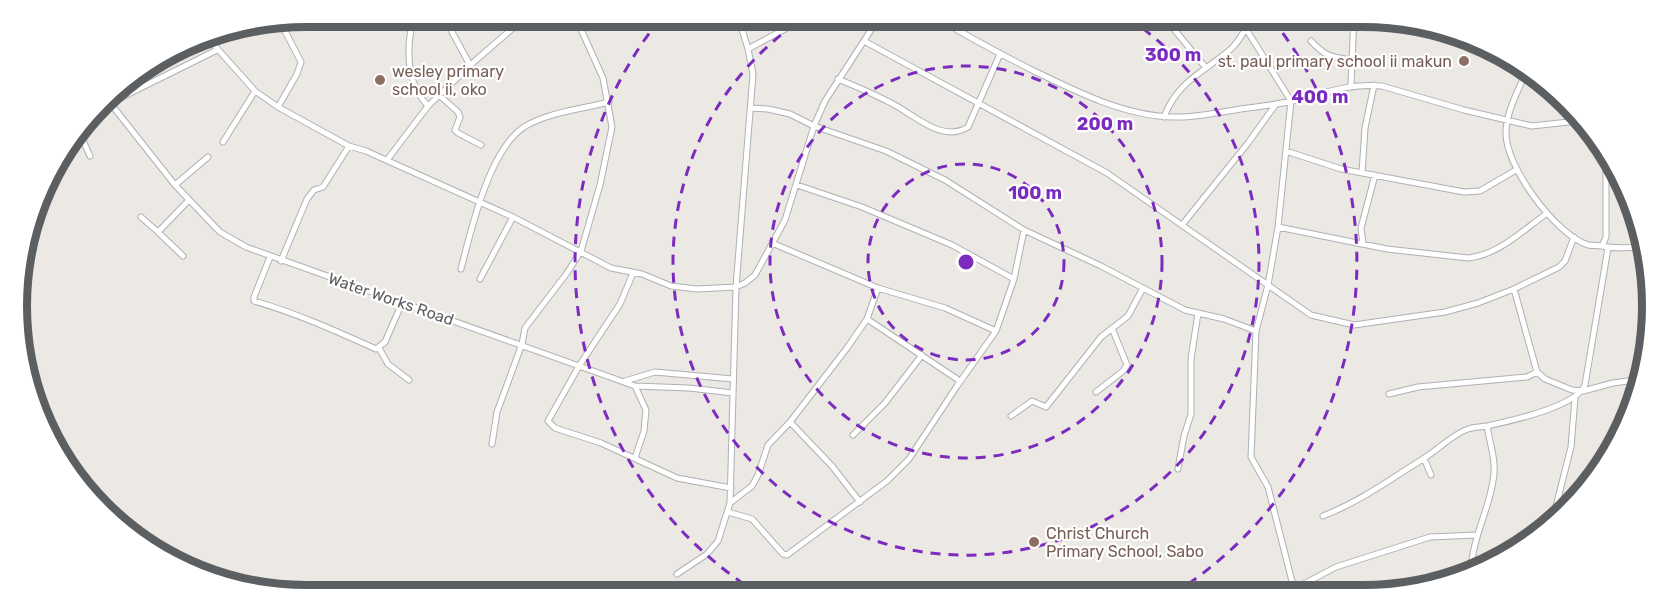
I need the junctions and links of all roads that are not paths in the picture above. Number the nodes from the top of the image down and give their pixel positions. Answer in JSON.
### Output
{"nodes":[{"id":1,"x":412,"y":27,"type":"edge"},
{"id":2,"x":451,"y":27,"type":"edge"},
{"id":3,"x":514,"y":27,"type":"edge"},
{"id":4,"x":580,"y":27,"type":"edge"},
{"id":5,"x":741,"y":27,"type":"edge"},
{"id":6,"x":789,"y":27,"type":"edge"},
{"id":7,"x":873,"y":27,"type":"edge"},
{"id":8,"x":951,"y":27,"type":"edge"},
{"id":9,"x":1172,"y":27,"type":"edge"},
{"id":10,"x":1245,"y":27,"type":"joint"},
{"id":11,"x":1354,"y":27,"type":"edge"},
{"id":12,"x":281,"y":28,"type":"edge"},
{"id":13,"x":864,"y":41,"type":"junction"},
{"id":14,"x":1311,"y":41,"type":"dead end"},
{"id":15,"x":212,"y":43,"type":"edge"},
{"id":16,"x":748,"y":49,"type":"junction"},
{"id":17,"x":217,"y":50,"type":"junction"},
{"id":18,"x":1000,"y":54,"type":"junction"},
{"id":19,"x":1352,"y":60,"type":"junction"},
{"id":20,"x":470,"y":65,"type":"junction"},
{"id":21,"x":1206,"y":68,"type":"junction"},
{"id":22,"x":1524,"y":78,"type":"edge"},
{"id":23,"x":838,"y":79,"type":"junction"},
{"id":24,"x":1351,"y":85,"type":"junction"},
{"id":25,"x":1374,"y":85,"type":"junction"},
{"id":26,"x":255,"y":91,"type":"junction"},
{"id":27,"x":127,"y":92,"type":"edge"},
{"id":28,"x":439,"y":95,"type":"junction"},
{"id":29,"x":1291,"y":101,"type":"junction"},
{"id":30,"x":609,"y":102,"type":"junction"},
{"id":31,"x":1276,"y":104,"type":"junction"},
{"id":32,"x":979,"y":105,"type":"junction"},
{"id":33,"x":112,"y":106,"type":"edge"},
{"id":34,"x":278,"y":106,"type":"junction"},
{"id":35,"x":428,"y":106,"type":"junction"},
{"id":36,"x":751,"y":108,"type":"junction"},
{"id":37,"x":1164,"y":117,"type":"junction"},
{"id":38,"x":1507,"y":120,"type":"junction"},
{"id":39,"x":1573,"y":122,"type":"edge"},
{"id":40,"x":814,"y":126,"type":"junction"},
{"id":41,"x":83,"y":139,"type":"edge"},
{"id":42,"x":223,"y":142,"type":"dead end"},
{"id":43,"x":481,"y":145,"type":"dead end"},
{"id":44,"x":349,"y":146,"type":"junction"},
{"id":45,"x":1286,"y":151,"type":"junction"},
{"id":46,"x":90,"y":156,"type":"dead end"},
{"id":47,"x":208,"y":156,"type":"dead end"},
{"id":48,"x":387,"y":160,"type":"junction"},
{"id":49,"x":1606,"y":169,"type":"edge"},
{"id":50,"x":1516,"y":170,"type":"junction"},
{"id":51,"x":1362,"y":172,"type":"junction"},
{"id":52,"x":1375,"y":175,"type":"junction"},
{"id":53,"x":175,"y":185,"type":"junction"},
{"id":54,"x":797,"y":185,"type":"junction"},
{"id":55,"x":189,"y":200,"type":"junction"},
{"id":56,"x":480,"y":203,"type":"junction"},
{"id":57,"x":1546,"y":214,"type":"junction"},
{"id":58,"x":141,"y":217,"type":"dead end"},
{"id":59,"x":513,"y":217,"type":"junction"},
{"id":60,"x":1182,"y":225,"type":"junction"},
{"id":61,"x":1278,"y":227,"type":"junction"},
{"id":62,"x":1023,"y":230,"type":"junction"},
{"id":63,"x":158,"y":232,"type":"junction"},
{"id":64,"x":1574,"y":237,"type":"junction"},
{"id":65,"x":772,"y":243,"type":"junction"},
{"id":66,"x":1363,"y":244,"type":"junction"},
{"id":67,"x":1605,"y":247,"type":"junction"},
{"id":68,"x":1636,"y":247,"type":"edge"},
{"id":69,"x":581,"y":250,"type":"junction"},
{"id":70,"x":183,"y":256,"type":"dead end"},
{"id":71,"x":270,"y":257,"type":"junction"},
{"id":72,"x":281,"y":261,"type":"junction"},
{"id":73,"x":461,"y":269,"type":"dead end"},
{"id":74,"x":633,"y":273,"type":"junction"},
{"id":75,"x":480,"y":279,"type":"dead end"},
{"id":76,"x":1014,"y":279,"type":"junction"},
{"id":77,"x":1268,"y":285,"type":"junction"},
{"id":78,"x":736,"y":286,"type":"junction"},
{"id":79,"x":878,"y":288,"type":"junction"},
{"id":80,"x":1143,"y":288,"type":"junction"},
{"id":81,"x":1514,"y":289,"type":"junction"},
{"id":82,"x":402,"y":303,"type":"junction"},
{"id":83,"x":1198,"y":313,"type":"junction"},
{"id":84,"x":867,"y":319,"type":"junction"},
{"id":85,"x":1112,"y":328,"type":"junction"},
{"id":86,"x":996,"y":331,"type":"junction"},
{"id":87,"x":1256,"y":332,"type":"junction"},
{"id":88,"x":522,"y":344,"type":"junction"},
{"id":89,"x":379,"y":348,"type":"junction"},
{"id":90,"x":922,"y":355,"type":"junction"},
{"id":91,"x":579,"y":366,"type":"junction"},
{"id":92,"x":1537,"y":372,"type":"junction"},
{"id":93,"x":733,"y":379,"type":"junction"},
{"id":94,"x":409,"y":380,"type":"dead end"},
{"id":95,"x":960,"y":381,"type":"junction"},
{"id":96,"x":623,"y":382,"type":"junction"},
{"id":97,"x":1631,"y":382,"type":"edge"},
{"id":98,"x":635,"y":386,"type":"junction"},
{"id":99,"x":1583,"y":392,"type":"junction"},
{"id":100,"x":733,"y":393,"type":"junction"},
{"id":101,"x":1096,"y":393,"type":"dead end"},
{"id":102,"x":1389,"y":393,"type":"dead end"},
{"id":103,"x":1575,"y":398,"type":"junction"},
{"id":104,"x":1011,"y":416,"type":"dead end"},
{"id":105,"x":790,"y":422,"type":"junction"},
{"id":106,"x":1487,"y":426,"type":"junction"},
{"id":107,"x":853,"y":435,"type":"dead end"},
{"id":108,"x":492,"y":444,"type":"dead end"},
{"id":109,"x":635,"y":458,"type":"junction"},
{"id":110,"x":1424,"y":458,"type":"junction"},
{"id":111,"x":1178,"y":469,"type":"dead end"},
{"id":112,"x":1431,"y":475,"type":"dead end"},
{"id":113,"x":731,"y":488,"type":"junction"},
{"id":114,"x":860,"y":502,"type":"junction"},
{"id":115,"x":730,"y":503,"type":"junction"},
{"id":116,"x":1556,"y":507,"type":"edge"},
{"id":117,"x":728,"y":512,"type":"junction"},
{"id":118,"x":1323,"y":516,"type":"dead end"},
{"id":119,"x":1476,"y":535,"type":"junction"},
{"id":120,"x":1472,"y":563,"type":"edge"},
{"id":121,"x":677,"y":574,"type":"dead end"},
{"id":122,"x":1293,"y":585,"type":"edge"},
{"id":123,"x":1303,"y":585,"type":"edge"}],
"edges":[{"from":1,"to":35,"type":"street"},
{"from":2,"to":20,"type":"street"},
{"from":3,"to":20,"type":"street"},
{"from":4,"to":30,"type":"street"},
{"from":5,"to":16,"type":"street"},
{"from":6,"to":16,"type":"street"},
{"from":7,"to":13,"type":"street"},
{"from":8,"to":18,"type":"street"},
{"from":9,"to":21,"type":"street"},
{"from":10,"to":21,"type":"street"},
{"from":10,"to":29,"type":"street"},
{"from":11,"to":19,"type":"street"},
{"from":12,"to":34,"type":"street"},
{"from":13,"to":23,"type":"street"},
{"from":13,"to":32,"type":"street"},
{"from":14,"to":19,"type":"street"},
{"from":15,"to":17,"type":"street"},
{"from":16,"to":36,"type":"street"},
{"from":17,"to":26,"type":"street"},
{"from":17,"to":27,"type":"street"},
{"from":18,"to":32,"type":"street"},
{"from":18,"to":37,"type":"street"},
{"from":19,"to":24,"type":"street"},
{"from":20,"to":28,"type":"street"},
{"from":21,"to":37,"type":"street"},
{"from":22,"to":38,"type":"street"},
{"from":23,"to":32,"type":"street"},
{"from":23,"to":40,"type":"street"},
{"from":24,"to":25,"type":"street"},
{"from":24,"to":29,"type":"street"},
{"from":25,"to":38,"type":"street"},
{"from":25,"to":51,"type":"street"},
{"from":26,"to":34,"type":"street"},
{"from":26,"to":42,"type":"street"},
{"from":28,"to":35,"type":"street"},
{"from":28,"to":43,"type":"street"},
{"from":29,"to":31,"type":"street"},
{"from":29,"to":45,"type":"street"},
{"from":30,"to":56,"type":"street"},
{"from":30,"to":69,"type":"street"},
{"from":31,"to":37,"type":"street"},
{"from":31,"to":60,"type":"street"},
{"from":32,"to":60,"type":"street"},
{"from":33,"to":53,"type":"street","name":"Water Works Road"},
{"from":34,"to":44,"type":"street"},
{"from":35,"to":48,"type":"street"},
{"from":36,"to":40,"type":"street"},
{"from":36,"to":78,"type":"street"},
{"from":38,"to":39,"type":"street"},
{"from":38,"to":50,"type":"street"},
{"from":40,"to":54,"type":"street"},
{"from":40,"to":62,"type":"street"},
{"from":41,"to":46,"type":"street"},
{"from":44,"to":48,"type":"street"},
{"from":44,"to":72,"type":"street"},
{"from":45,"to":51,"type":"street"},
{"from":45,"to":61,"type":"street"},
{"from":47,"to":53,"type":"street"},
{"from":48,"to":56,"type":"street"},
{"from":49,"to":67,"type":"street"},
{"from":50,"to":52,"type":"street"},
{"from":50,"to":57,"type":"street"},
{"from":51,"to":52,"type":"street"},
{"from":52,"to":66,"type":"street"},
{"from":53,"to":55,"type":"street","name":"Water Works Road"},
{"from":54,"to":65,"type":"street"},
{"from":54,"to":76,"type":"street"},
{"from":55,"to":63,"type":"street"},
{"from":55,"to":71,"type":"street","name":"Water Works Road"},
{"from":56,"to":59,"type":"street"},
{"from":56,"to":73,"type":"street"},
{"from":57,"to":64,"type":"street"},
{"from":57,"to":66,"type":"street"},
{"from":58,"to":63,"type":"street"},
{"from":59,"to":69,"type":"street"},
{"from":59,"to":75,"type":"street"},
{"from":60,"to":77,"type":"street"},
{"from":61,"to":66,"type":"street"},
{"from":61,"to":77,"type":"street"},
{"from":62,"to":76,"type":"street"},
{"from":62,"to":80,"type":"street"},
{"from":63,"to":70,"type":"street"},
{"from":64,"to":67,"type":"street"},
{"from":64,"to":81,"type":"street"},
{"from":65,"to":78,"type":"street"},
{"from":65,"to":79,"type":"street"},
{"from":67,"to":68,"type":"street"},
{"from":67,"to":99,"type":"street"},
{"from":69,"to":74,"type":"street"},
{"from":69,"to":88,"type":"street"},
{"from":71,"to":72,"type":"street","name":"Water Works Road"},
{"from":71,"to":89,"type":"street"},
{"from":72,"to":82,"type":"street","name":"Water Works Road"},
{"from":74,"to":78,"type":"street"},
{"from":74,"to":91,"type":"street"},
{"from":76,"to":86,"type":"street"},
{"from":77,"to":81,"type":"street"},
{"from":77,"to":87,"type":"street"},
{"from":78,"to":93,"type":"street"},
{"from":79,"to":84,"type":"street"},
{"from":79,"to":86,"type":"street"},
{"from":80,"to":83,"type":"street"},
{"from":80,"to":85,"type":"street"},
{"from":81,"to":92,"type":"street"},
{"from":82,"to":88,"type":"street","name":"Water Works Road"},
{"from":82,"to":89,"type":"street"},
{"from":83,"to":87,"type":"street"},
{"from":83,"to":111,"type":"street"},
{"from":84,"to":90,"type":"street"},
{"from":84,"to":105,"type":"street"},
{"from":85,"to":101,"type":"street"},
{"from":85,"to":104,"type":"street"},
{"from":86,"to":95,"type":"street"},
{"from":87,"to":122,"type":"street"},
{"from":88,"to":91,"type":"street","name":"Water Works Road"},
{"from":88,"to":108,"type":"street"},
{"from":89,"to":94,"type":"street"},
{"from":90,"to":95,"type":"street"},
{"from":90,"to":107,"type":"street"},
{"from":91,"to":96,"type":"street","name":"Water Works Road"},
{"from":91,"to":109,"type":"street"},
{"from":92,"to":99,"type":"street"},
{"from":92,"to":102,"type":"street"},
{"from":93,"to":96,"type":"street"},
{"from":93,"to":100,"type":"street"},
{"from":95,"to":114,"type":"street"},
{"from":96,"to":98,"type":"street","name":"Water Works Road"},
{"from":97,"to":99,"type":"street"},
{"from":98,"to":100,"type":"street","name":"Water Works Road"},
{"from":98,"to":109,"type":"street"},
{"from":99,"to":103,"type":"street"},
{"from":100,"to":113,"type":"street"},
{"from":103,"to":106,"type":"street"},
{"from":103,"to":116,"type":"street"},
{"from":105,"to":114,"type":"street"},
{"from":105,"to":115,"type":"street"},
{"from":106,"to":110,"type":"street"},
{"from":106,"to":119,"type":"street"},
{"from":109,"to":113,"type":"street"},
{"from":110,"to":112,"type":"street"},
{"from":110,"to":118,"type":"street"},
{"from":113,"to":115,"type":"street"},
{"from":114,"to":117,"type":"street"},
{"from":115,"to":117,"type":"street"},
{"from":117,"to":121,"type":"street"},
{"from":119,"to":120,"type":"street"},
{"from":119,"to":123,"type":"street"}]}
